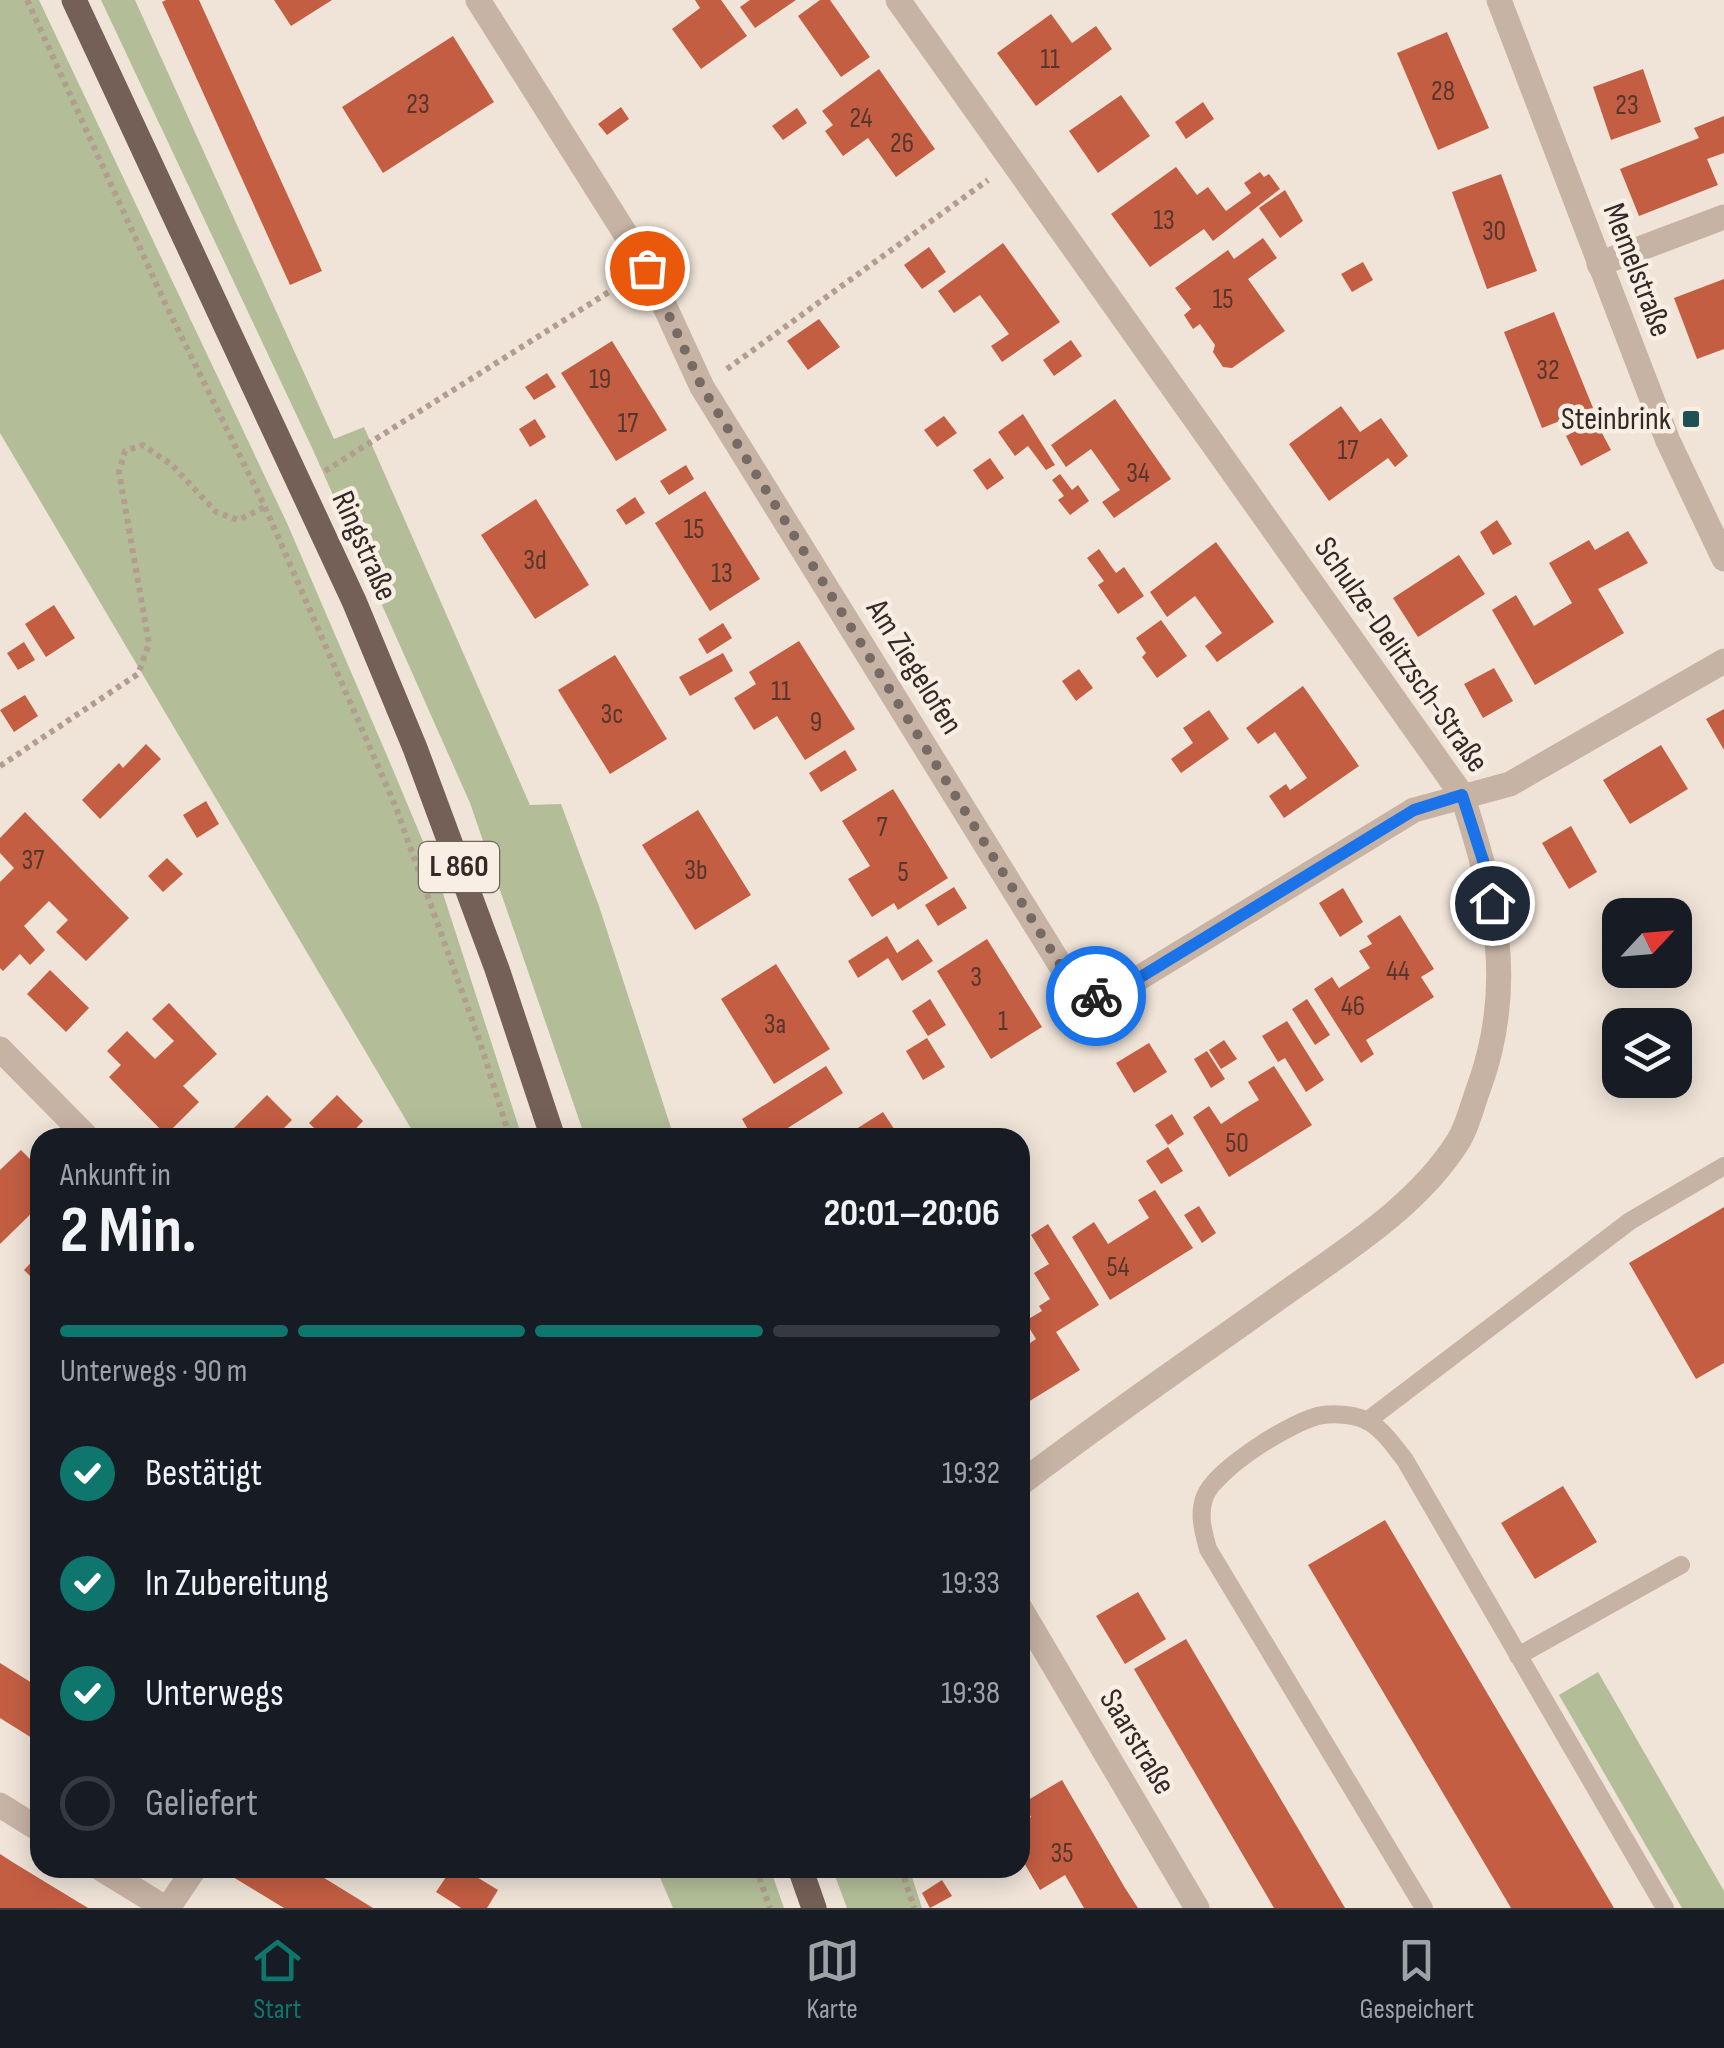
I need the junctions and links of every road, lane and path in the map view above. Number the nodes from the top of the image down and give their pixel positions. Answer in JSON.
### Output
{"nodes":[{"id":1,"x":27,"y":0,"type":"edge"},
{"id":2,"x":74,"y":0,"type":"edge"},
{"id":3,"x":478,"y":0,"type":"edge"},
{"id":4,"x":898,"y":0,"type":"edge"},
{"id":5,"x":1499,"y":0,"type":"edge"},
{"id":6,"x":1014,"y":162,"type":"junction"},
{"id":7,"x":1724,"y":217,"type":"edge"},
{"id":8,"x":1599,"y":264,"type":"junction"},
{"id":9,"x":647,"y":268,"type":"junction"},
{"id":10,"x":702,"y":387,"type":"junction"},
{"id":11,"x":301,"y":486,"type":"junction"},
{"id":12,"x":265,"y":507,"type":"junction"},
{"id":13,"x":1724,"y":559,"type":"edge"},
{"id":14,"x":1724,"y":661,"type":"edge"},
{"id":15,"x":0,"y":766,"type":"edge"},
{"id":16,"x":1462,"y":795,"type":"junction"},
{"id":17,"x":0,"y":1049,"type":"edge"},
{"id":18,"x":78,"y":1128,"type":"edge"},
{"id":19,"x":507,"y":1128,"type":"edge"},
{"id":20,"x":550,"y":1128,"type":"edge"},
{"id":21,"x":1724,"y":1166,"type":"edge"},
{"id":22,"x":1366,"y":1420,"type":"junction"},
{"id":23,"x":1030,"y":1477,"type":"edge"},
{"id":24,"x":1681,"y":1565,"type":"dead end"},
{"id":25,"x":1030,"y":1625,"type":"edge"},
{"id":26,"x":1518,"y":1656,"type":"junction"},
{"id":27,"x":0,"y":1805,"type":"edge"},
{"id":28,"x":30,"y":1824,"type":"edge"},
{"id":29,"x":116,"y":1878,"type":"edge"},
{"id":30,"x":188,"y":1878,"type":"edge"},
{"id":31,"x":760,"y":1878,"type":"edge"},
{"id":32,"x":804,"y":1878,"type":"edge"},
{"id":33,"x":904,"y":1878,"type":"edge"},
{"id":34,"x":166,"y":1908,"type":"edge"},
{"id":35,"x":770,"y":1908,"type":"edge"},
{"id":36,"x":814,"y":1908,"type":"edge"},
{"id":37,"x":914,"y":1908,"type":"edge"},
{"id":38,"x":1197,"y":1908,"type":"edge"},
{"id":39,"x":1424,"y":1908,"type":"edge"},
{"id":40,"x":1666,"y":1908,"type":"edge"}],
"edges":[{"from":1,"to":12,"type":"path"},
{"from":2,"to":11,"type":"main road","name":"Ringstraße","number":"L 860"},
{"from":3,"to":9,"type":"street","name":"Am Ziegelofen"},
{"from":4,"to":6,"type":"street","name":"Schulze-Delitzsch-Straße"},
{"from":5,"to":8,"type":"street","name":"Memelstraße"},
{"from":6,"to":10,"type":"path"},
{"from":6,"to":16,"type":"street","name":"Schulze-Delitzsch-Straße"},
{"from":7,"to":8,"type":"street"},
{"from":8,"to":13,"type":"street","name":"Memelstraße"},
{"from":9,"to":10,"type":"street","name":"Am Ziegelofen"},
{"from":9,"to":11,"type":"path"},
{"from":10,"to":16,"type":"street","name":"Am Ziegelofen"},
{"from":11,"to":12,"type":"path"},
{"from":11,"to":20,"type":"main road","name":"Ringstraße","number":"L 860"},
{"from":12,"to":15,"type":"path"},
{"from":12,"to":19,"type":"path"},
{"from":14,"to":16,"type":"street"},
{"from":16,"to":23,"type":"street","name":"Schulze-Delitzsch-Straße"},
{"from":17,"to":18,"type":"street"},
{"from":21,"to":22,"type":"lane"},
{"from":22,"to":26,"type":"lane"},
{"from":22,"to":39,"type":"lane"},
{"from":24,"to":26,"type":"lane"},
{"from":25,"to":38,"type":"street","name":"Saarstraße"},
{"from":26,"to":40,"type":"lane"},
{"from":27,"to":28,"type":"street"},
{"from":29,"to":34,"type":"street"},
{"from":30,"to":34,"type":"street"},
{"from":31,"to":35,"type":"path"},
{"from":32,"to":36,"type":"main road"},
{"from":33,"to":37,"type":"path"}]}
